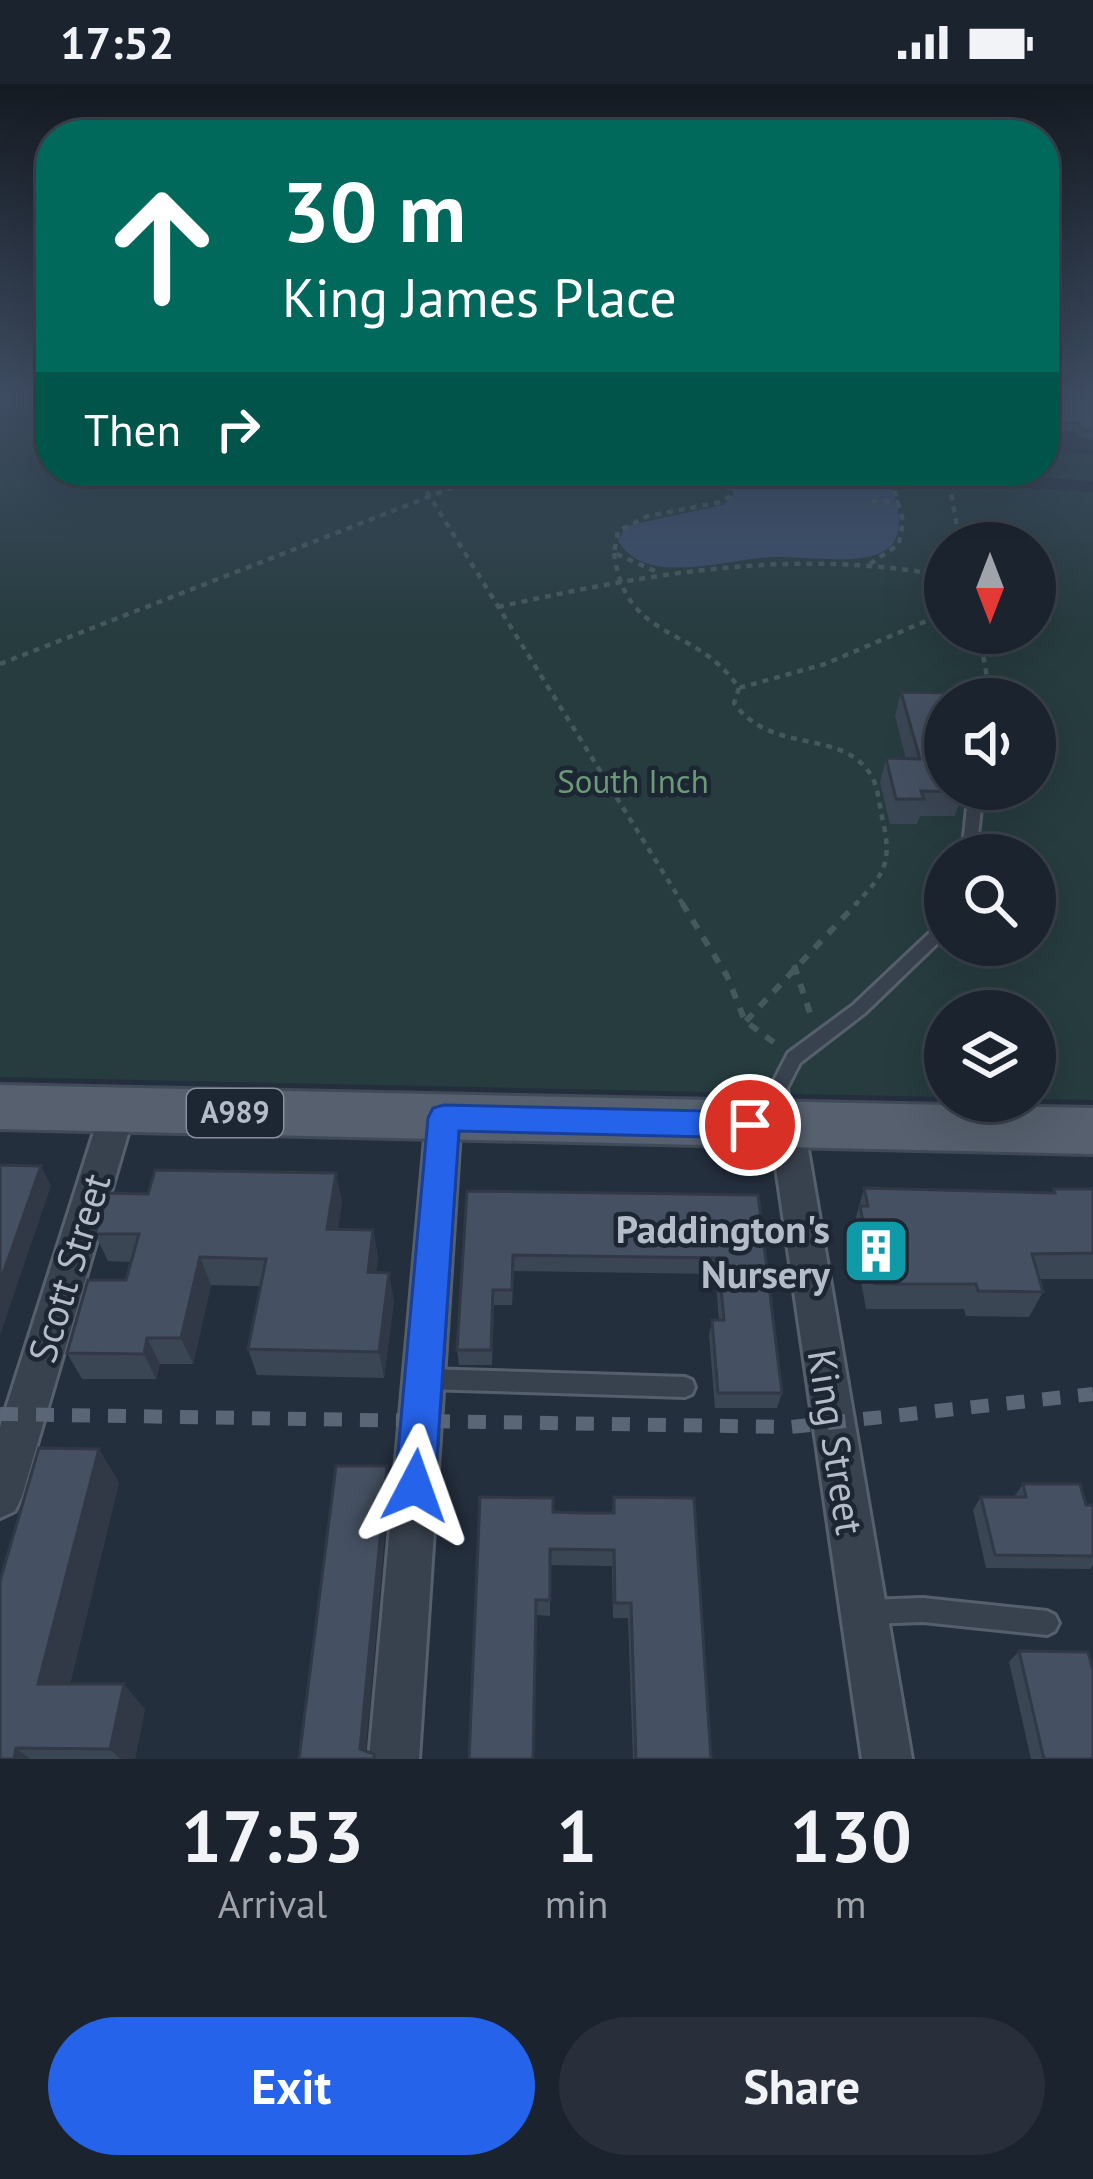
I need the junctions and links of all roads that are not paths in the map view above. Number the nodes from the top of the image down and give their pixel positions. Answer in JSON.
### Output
{"nodes":[{"id":1,"x":924,"y":946,"type":"edge"},
{"id":2,"x":0,"y":1107,"type":"edge"},
{"id":3,"x":118,"y":1110,"type":"junction"},
{"id":4,"x":444,"y":1118,"type":"junction"},
{"id":5,"x":787,"y":1126,"type":"junction"},
{"id":6,"x":1093,"y":1131,"type":"edge"},
{"id":7,"x":423,"y":1379,"type":"junction"},
{"id":8,"x":686,"y":1387,"type":"dead end"},
{"id":9,"x":0,"y":1496,"type":"edge"},
{"id":10,"x":864,"y":1612,"type":"junction"},
{"id":11,"x":1047,"y":1623,"type":"dead end"},
{"id":12,"x":394,"y":1759,"type":"edge"},
{"id":13,"x":887,"y":1759,"type":"edge"}],
"edges":[{"from":1,"to":5,"type":"lane"},
{"from":2,"to":3,"type":"main road","number":"A989"},
{"from":3,"to":4,"type":"main road","number":"A989"},
{"from":3,"to":9,"type":"street","name":"Scott Street"},
{"from":4,"to":5,"type":"main road","number":"A989"},
{"from":4,"to":7,"type":"street"},
{"from":5,"to":6,"type":"main road","number":"A989"},
{"from":5,"to":10,"type":"street","name":"King Street"},
{"from":7,"to":8,"type":"lane"},
{"from":7,"to":12,"type":"street"},
{"from":10,"to":11,"type":"lane"},
{"from":10,"to":13,"type":"street","name":"King Street"}]}
